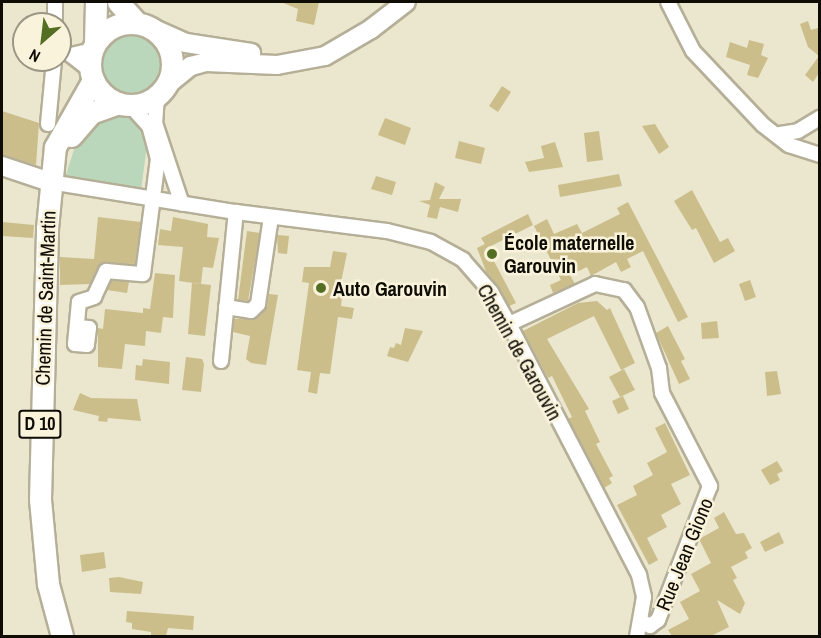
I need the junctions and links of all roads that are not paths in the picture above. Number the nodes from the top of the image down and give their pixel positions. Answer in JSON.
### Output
{"nodes":[{"id":1,"x":96,"y":2,"type":"edge"},
{"id":2,"x":118,"y":2,"type":"edge"},
{"id":3,"x":406,"y":2,"type":"edge"},
{"id":4,"x":668,"y":2,"type":"edge"},
{"id":5,"x":145,"y":26,"type":"junction"},
{"id":6,"x":353,"y":41,"type":"junction"},
{"id":7,"x":72,"y":56,"type":"edge"},
{"id":8,"x":72,"y":56,"type":"edge"},
{"id":9,"x":92,"y":61,"type":"junction"},
{"id":10,"x":53,"y":72,"type":"edge"},
{"id":11,"x":161,"y":91,"type":"junction"},
{"id":12,"x":124,"y":104,"type":"junction"},
{"id":13,"x":819,"y":118,"type":"edge"},
{"id":14,"x":48,"y":124,"type":"dead end"},
{"id":15,"x":780,"y":134,"type":"junction"},
{"id":16,"x":819,"y":155,"type":"edge"},
{"id":17,"x":2,"y":166,"type":"edge"},
{"id":18,"x":51,"y":178,"type":"junction"},
{"id":19,"x":153,"y":199,"type":"junction"},
{"id":20,"x":182,"y":204,"type":"junction"},
{"id":21,"x":236,"y":212,"type":"junction"},
{"id":22,"x":271,"y":217,"type":"junction"},
{"id":23,"x":226,"y":307,"type":"junction"},
{"id":24,"x":509,"y":324,"type":"junction"},
{"id":25,"x":76,"y":327,"type":"dead end"},
{"id":26,"x":221,"y":361,"type":"dead end"},
{"id":27,"x":641,"y":621,"type":"junction"},
{"id":28,"x":62,"y":636,"type":"edge"},
{"id":29,"x":637,"y":636,"type":"edge"}],
"edges":[{"from":1,"to":9,"type":"main road","number":"D 10"},
{"from":2,"to":5,"type":"main road"},
{"from":3,"to":6,"type":"main road"},
{"from":4,"to":15,"type":"street"},
{"from":5,"to":6,"type":"main road"},
{"from":5,"to":9,"type":"main road"},
{"from":5,"to":11,"type":"main road"},
{"from":6,"to":11,"type":"main road"},
{"from":7,"to":9,"type":"street"},
{"from":8,"to":9,"type":"street"},
{"from":9,"to":12,"type":"main road"},
{"from":9,"to":18,"type":"main road","number":"D 10"},
{"from":10,"to":14,"type":"street"},
{"from":11,"to":12,"type":"main road"},
{"from":11,"to":20,"type":"street"},
{"from":12,"to":18,"type":"main road","number":"D 10"},
{"from":12,"to":19,"type":"street"},
{"from":13,"to":15,"type":"street"},
{"from":15,"to":16,"type":"street"},
{"from":17,"to":18,"type":"main road"},
{"from":18,"to":19,"type":"street","name":"Chemin de Garouvin"},
{"from":18,"to":28,"type":"main road","name":"Chemin de Saint-Martin","number":"D 10"},
{"from":19,"to":20,"type":"street","name":"Chemin de Garouvin"},
{"from":19,"to":25,"type":"street"},
{"from":20,"to":21,"type":"street","name":"Chemin de Garouvin"},
{"from":21,"to":22,"type":"street","name":"Chemin de Garouvin"},
{"from":21,"to":23,"type":"street"},
{"from":22,"to":23,"type":"street"},
{"from":22,"to":24,"type":"street","name":"Chemin de Garouvin"},
{"from":23,"to":26,"type":"street"},
{"from":24,"to":27,"type":"street","name":"Chemin de Garouvin"},
{"from":24,"to":27,"type":"street","name":"Rue Jean Giono"},
{"from":27,"to":29,"type":"street","name":"Chemin de Garouvin"}]}
